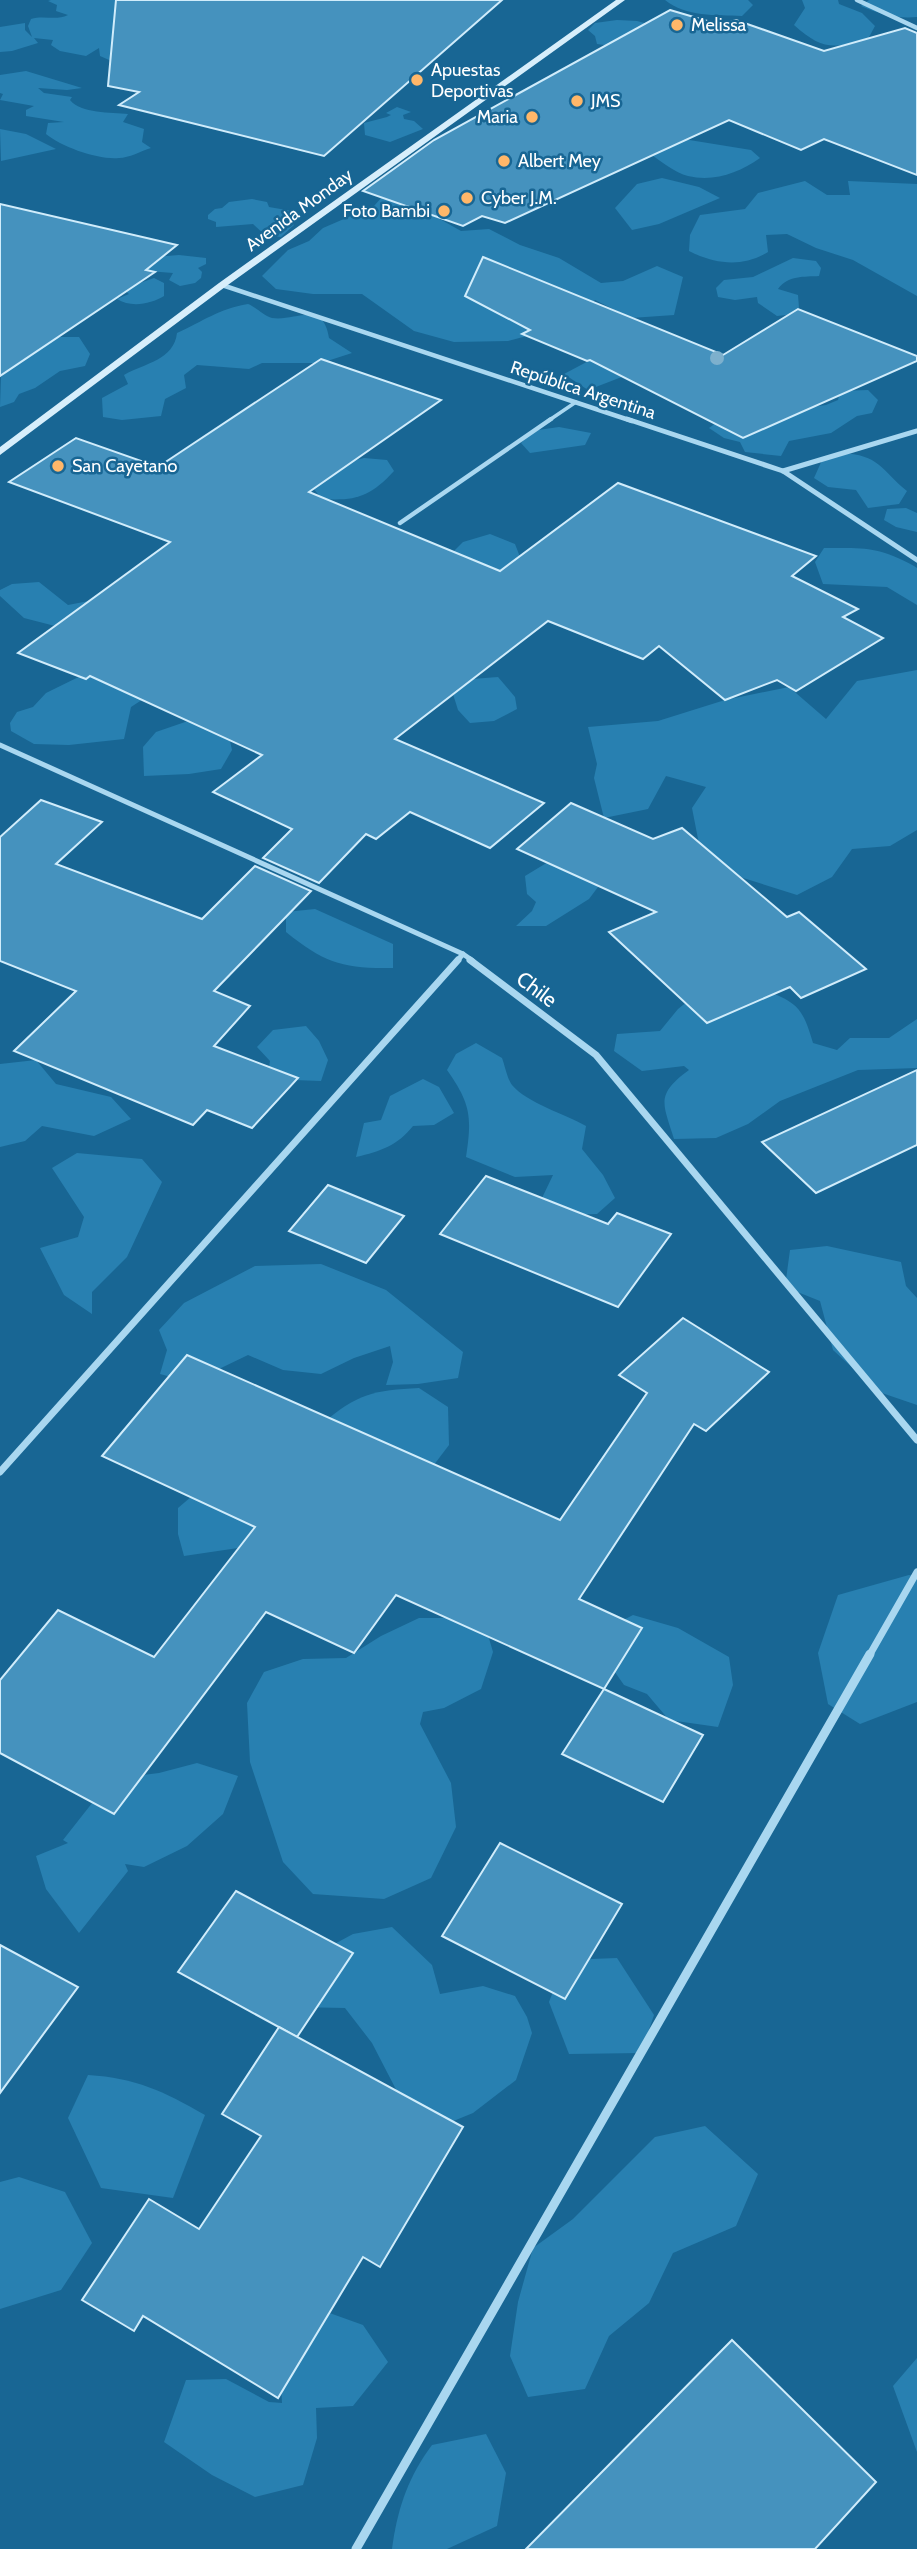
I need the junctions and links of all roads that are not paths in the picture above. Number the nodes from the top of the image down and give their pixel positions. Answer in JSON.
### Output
{"nodes":[{"id":1,"x":621,"y":0,"type":"edge"},
{"id":2,"x":857,"y":0,"type":"edge"},
{"id":3,"x":917,"y":28,"type":"edge"},
{"id":4,"x":222,"y":285,"type":"junction"},
{"id":5,"x":576,"y":402,"type":"junction"},
{"id":6,"x":917,"y":431,"type":"edge"},
{"id":7,"x":0,"y":452,"type":"edge"},
{"id":8,"x":783,"y":471,"type":"junction"},
{"id":9,"x":400,"y":523,"type":"dead end"},
{"id":10,"x":917,"y":560,"type":"edge"},
{"id":11,"x":0,"y":745,"type":"edge"},
{"id":12,"x":463,"y":954,"type":"junction"},
{"id":13,"x":917,"y":1440,"type":"edge"},
{"id":14,"x":0,"y":1472,"type":"edge"},
{"id":15,"x":917,"y":1572,"type":"edge"},
{"id":16,"x":356,"y":2549,"type":"edge"}],
"edges":[{"from":1,"to":4,"type":"main road","name":"Avenida Monday"},
{"from":2,"to":3,"type":"street"},
{"from":4,"to":5,"type":"street","name":"República Argentina"},
{"from":4,"to":7,"type":"main road","name":"Avenida Monday"},
{"from":5,"to":8,"type":"street","name":"República Argentina"},
{"from":5,"to":9,"type":"lane"},
{"from":6,"to":8,"type":"street"},
{"from":8,"to":10,"type":"street","name":"República Argentina"},
{"from":11,"to":12,"type":"street","name":"Chile"},
{"from":12,"to":13,"type":"street","name":"Chile"},
{"from":12,"to":14,"type":"street"},
{"from":15,"to":16,"type":"street"}]}
